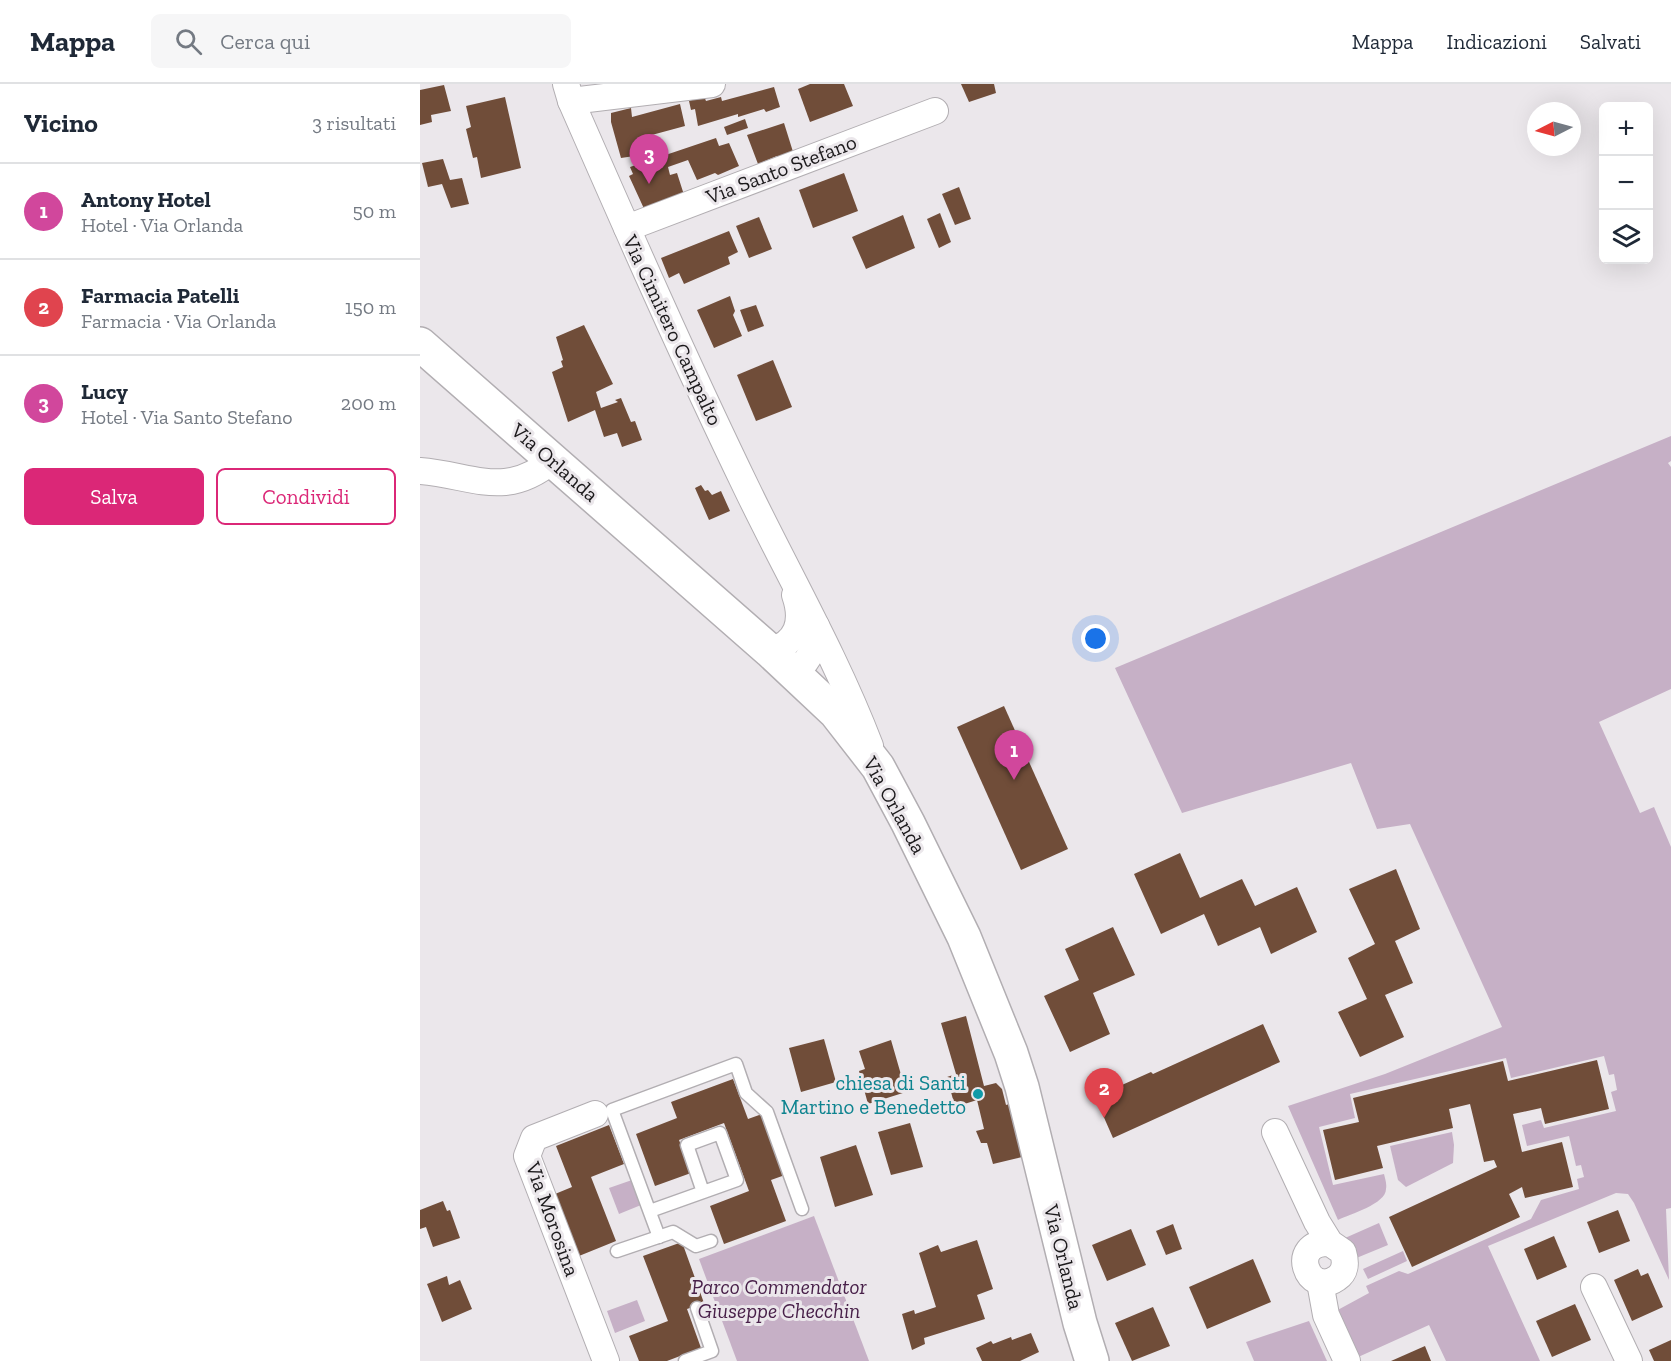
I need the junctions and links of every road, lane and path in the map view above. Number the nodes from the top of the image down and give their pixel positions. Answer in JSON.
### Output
{"nodes":[{"id":1,"x":712,"y":84,"type":"edge"},
{"id":2,"x":568,"y":93,"type":"edge"},
{"id":3,"x":935,"y":111,"type":"dead end"},
{"id":4,"x":627,"y":228,"type":"junction"},
{"id":5,"x":420,"y":344,"type":"edge"},
{"id":6,"x":553,"y":460,"type":"junction"},
{"id":7,"x":420,"y":471,"type":"edge"},
{"id":8,"x":787,"y":572,"type":"junction"},
{"id":9,"x":816,"y":626,"type":"junction"},
{"id":10,"x":770,"y":651,"type":"junction"},
{"id":11,"x":795,"y":674,"type":"junction"},
{"id":12,"x":878,"y":767,"type":"junction"},
{"id":13,"x":595,"y":1114,"type":"dead end"},
{"id":14,"x":1275,"y":1132,"type":"dead end"},
{"id":15,"x":703,"y":1192,"type":"junction"},
{"id":16,"x":802,"y":1209,"type":"dead end"},
{"id":17,"x":650,"y":1211,"type":"junction"},
{"id":18,"x":659,"y":1237,"type":"junction"},
{"id":19,"x":711,"y":1241,"type":"dead end"},
{"id":20,"x":617,"y":1251,"type":"dead end"},
{"id":21,"x":1594,"y":1287,"type":"dead end"},
{"id":22,"x":697,"y":1308,"type":"dead end"},
{"id":23,"x":606,"y":1361,"type":"edge"},
{"id":24,"x":685,"y":1361,"type":"edge"},
{"id":25,"x":1092,"y":1361,"type":"edge"},
{"id":26,"x":1347,"y":1361,"type":"edge"},
{"id":27,"x":1629,"y":1361,"type":"edge"}],
"edges":[{"from":1,"to":2,"type":"street"},
{"from":2,"to":4,"type":"street","name":"Via Cimitero Campalto"},
{"from":3,"to":4,"type":"street","name":"Via Santo Stefano"},
{"from":4,"to":8,"type":"street","name":"Via Cimitero Campalto"},
{"from":5,"to":6,"type":"main road","name":"Via Orlanda"},
{"from":6,"to":7,"type":"street"},
{"from":6,"to":10,"type":"main road","name":"Via Orlanda"},
{"from":8,"to":9,"type":"street","name":"Via Cimitero Campalto"},
{"from":8,"to":10,"type":"street","name":"Via Cimitero Campalto"},
{"from":9,"to":11,"type":"street"},
{"from":9,"to":12,"type":"street","name":"Via Cimitero Campalto"},
{"from":10,"to":11,"type":"main road","name":"Via Orlanda"},
{"from":11,"to":12,"type":"main road","name":"Via Orlanda"},
{"from":12,"to":25,"type":"main road","name":"Via Orlanda"},
{"from":13,"to":23,"type":"street","name":"Via Morosina"},
{"from":14,"to":26,"type":"street"},
{"from":15,"to":15,"type":"lane"},
{"from":15,"to":17,"type":"lane"},
{"from":16,"to":17,"type":"lane"},
{"from":17,"to":18,"type":"lane"},
{"from":18,"to":19,"type":"lane"},
{"from":18,"to":20,"type":"lane"},
{"from":21,"to":27,"type":"street"},
{"from":22,"to":24,"type":"lane"}]}
